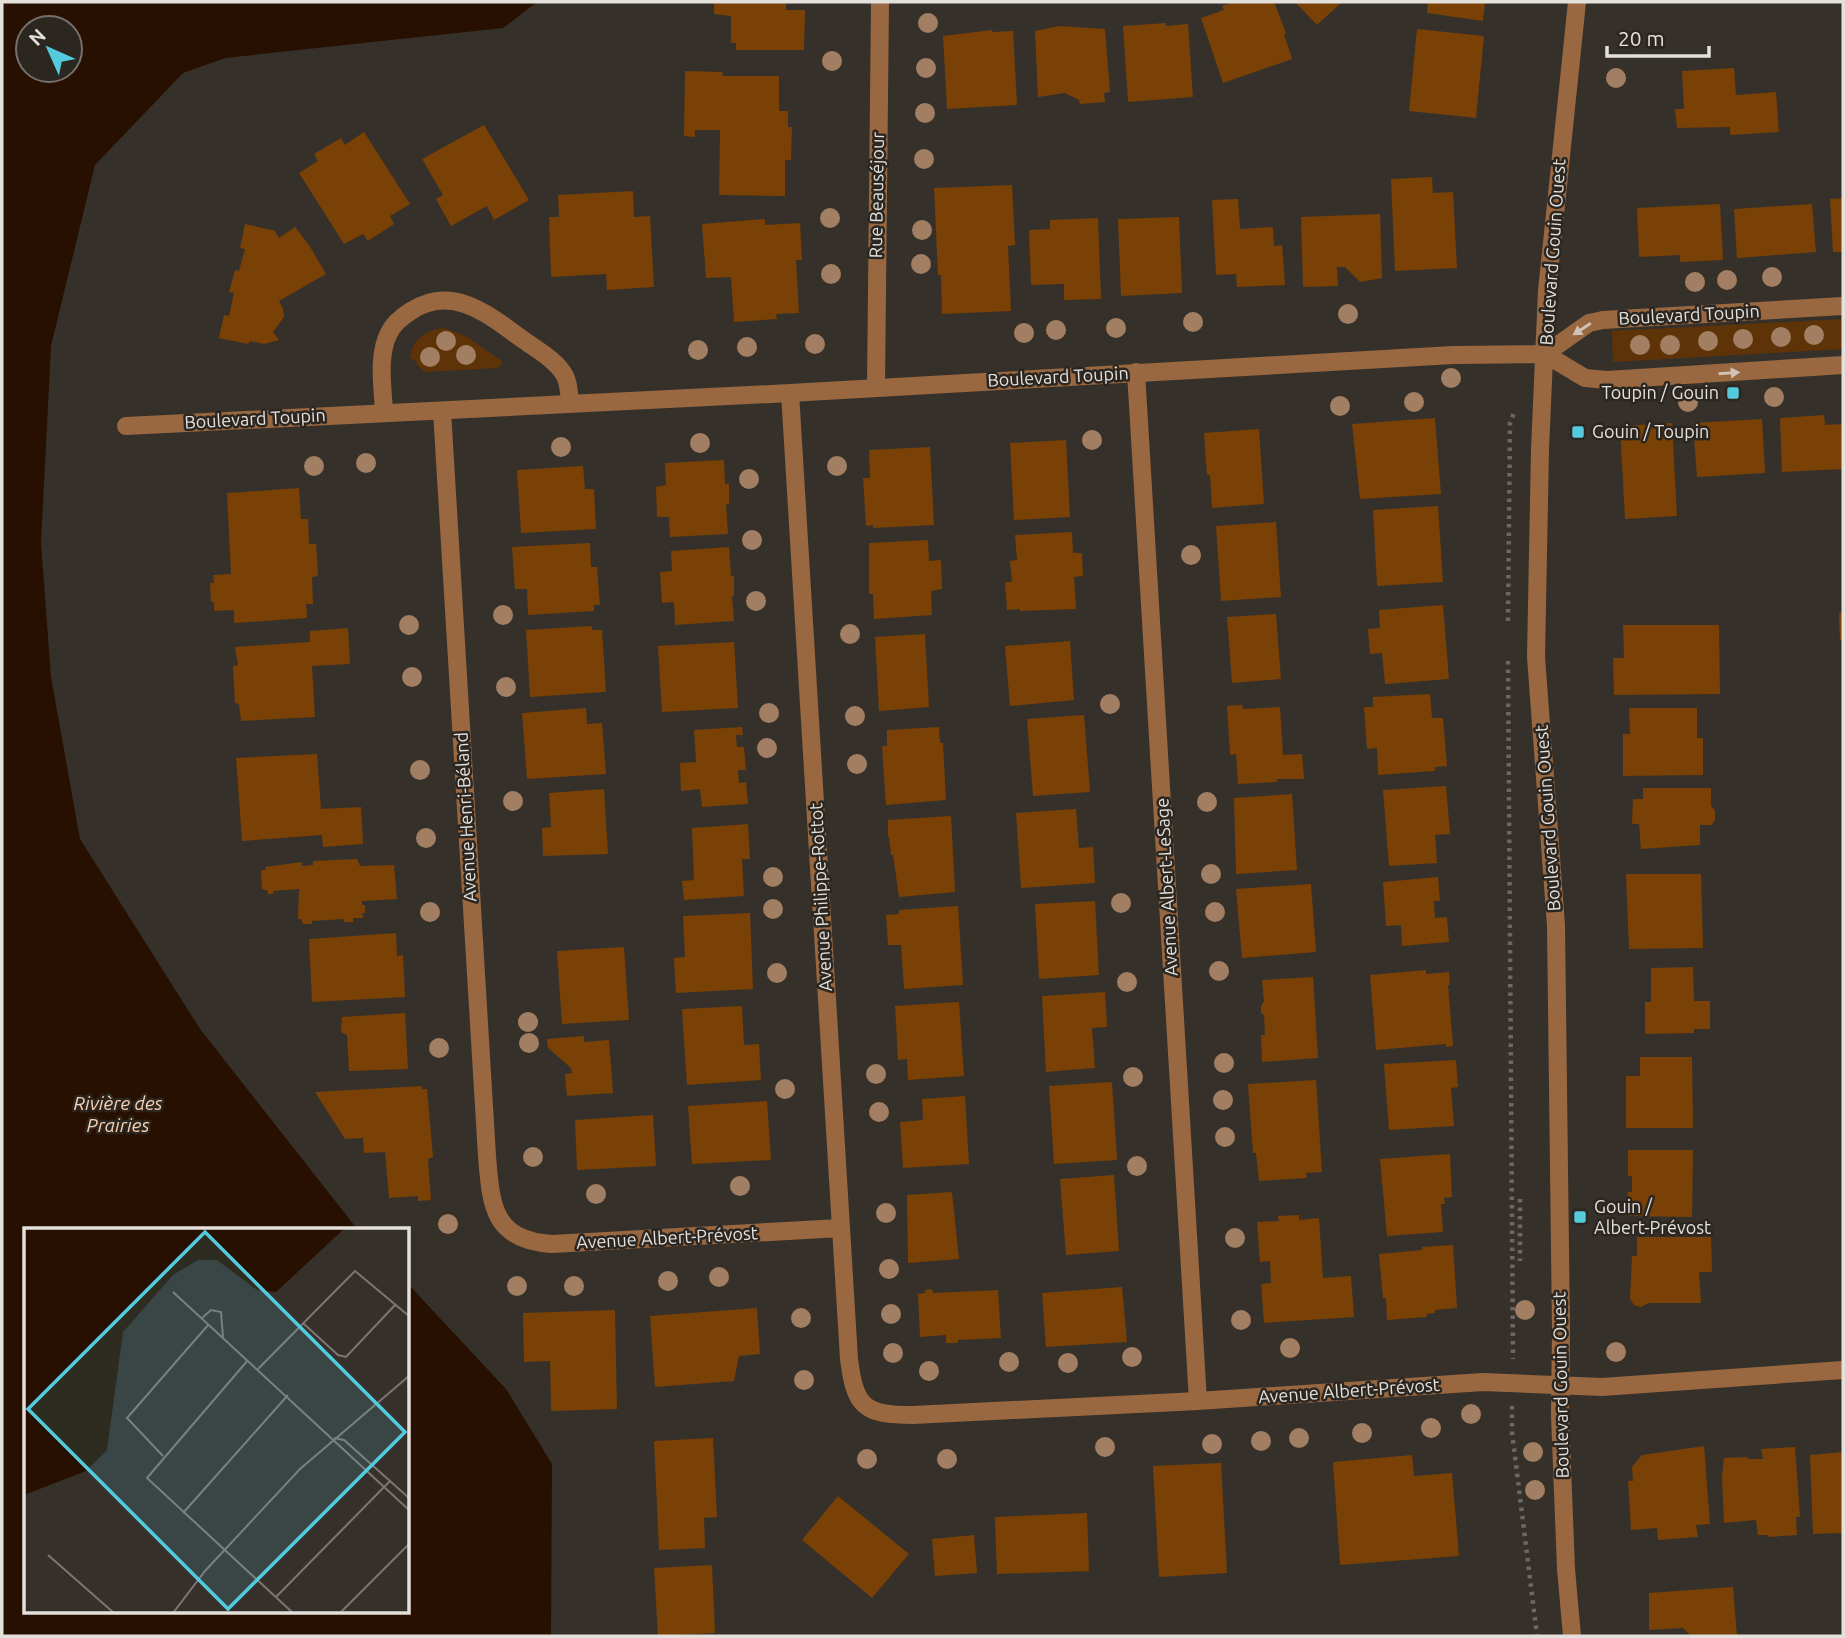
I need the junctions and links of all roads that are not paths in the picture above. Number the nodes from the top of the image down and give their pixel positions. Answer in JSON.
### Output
{"nodes":[{"id":1,"x":880,"y":2,"type":"edge"},
{"id":2,"x":1577,"y":2,"type":"edge"},
{"id":3,"x":1843,"y":306,"type":"edge"},
{"id":4,"x":1545,"y":354,"type":"junction"},
{"id":5,"x":1843,"y":365,"type":"edge"},
{"id":6,"x":1136,"y":372,"type":"junction"},
{"id":7,"x":876,"y":387,"type":"junction"},
{"id":8,"x":790,"y":393,"type":"junction"},
{"id":9,"x":570,"y":402,"type":"junction"},
{"id":10,"x":442,"y":411,"type":"junction"},
{"id":11,"x":384,"y":412,"type":"junction"},
{"id":12,"x":126,"y":426,"type":"dead end"},
{"id":13,"x":499,"y":1222,"type":"joint"},
{"id":14,"x":841,"y":1228,"type":"junction"},
{"id":15,"x":1843,"y":1370,"type":"edge"},
{"id":16,"x":1559,"y":1384,"type":"junction"},
{"id":17,"x":858,"y":1399,"type":"joint"},
{"id":18,"x":1198,"y":1401,"type":"junction"},
{"id":19,"x":1572,"y":1636,"type":"edge"}],
"edges":[{"from":1,"to":7,"type":"street","name":"Rue Beauséjour"},
{"from":2,"to":4,"type":"street","name":"Boulevard Gouin Ouest"},
{"from":3,"to":4,"type":"street","name":"Boulevard Toupin","one_way":true},
{"from":4,"to":5,"type":"street","one_way":true},
{"from":4,"to":6,"type":"street","name":"Boulevard Toupin"},
{"from":4,"to":16,"type":"street","name":"Boulevard Gouin Ouest"},
{"from":6,"to":7,"type":"street","name":"Boulevard Toupin"},
{"from":6,"to":18,"type":"street","name":"Avenue Albert-LeSage"},
{"from":7,"to":8,"type":"street","name":"Boulevard Toupin"},
{"from":8,"to":9,"type":"street","name":"Boulevard Toupin"},
{"from":8,"to":14,"type":"street","name":"Avenue Philippe-Rottot"},
{"from":9,"to":10,"type":"street","name":"Boulevard Toupin"},
{"from":9,"to":11,"type":"street"},
{"from":10,"to":11,"type":"street","name":"Boulevard Toupin"},
{"from":10,"to":13,"type":"street","name":"Avenue Henri-Béland"},
{"from":11,"to":12,"type":"street","name":"Boulevard Toupin"},
{"from":13,"to":14,"type":"street","name":"Avenue Albert-Prévost"},
{"from":14,"to":17,"type":"street","name":"Avenue Philippe-Rottot"},
{"from":15,"to":16,"type":"street","name":"Avenue Albert-Prévost"},
{"from":16,"to":18,"type":"street","name":"Avenue Albert-Prévost"},
{"from":16,"to":19,"type":"street","name":"Boulevard Gouin Ouest"},
{"from":17,"to":18,"type":"street","name":"Avenue Albert-Prévost"}]}
